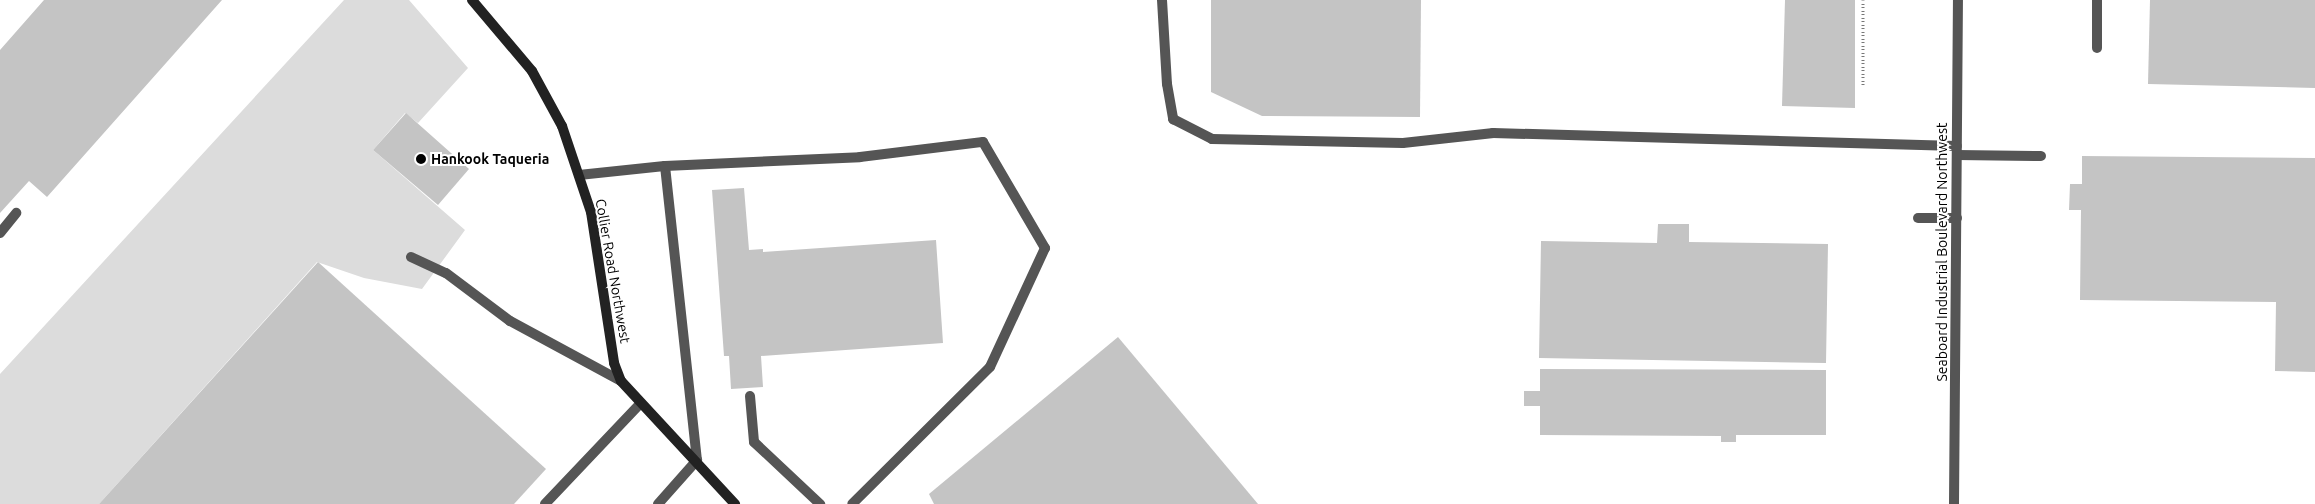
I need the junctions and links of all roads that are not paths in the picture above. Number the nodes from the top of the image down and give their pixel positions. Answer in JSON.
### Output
{"nodes":[{"id":1,"x":472,"y":0,"type":"edge"},
{"id":2,"x":1162,"y":0,"type":"edge"},
{"id":3,"x":1958,"y":0,"type":"edge"},
{"id":4,"x":2097,"y":0,"type":"edge"},
{"id":5,"x":2097,"y":48,"type":"dead end"},
{"id":6,"x":1957,"y":150,"type":"junction"},
{"id":7,"x":2041,"y":156,"type":"dead end"},
{"id":8,"x":664,"y":166,"type":"junction"},
{"id":9,"x":579,"y":175,"type":"junction"},
{"id":10,"x":16,"y":213,"type":"dead end"},
{"id":11,"x":1918,"y":218,"type":"dead end"},
{"id":12,"x":1956,"y":218,"type":"junction"},
{"id":13,"x":0,"y":233,"type":"edge"},
{"id":14,"x":411,"y":257,"type":"dead end"},
{"id":15,"x":621,"y":381,"type":"junction"},
{"id":16,"x":750,"y":396,"type":"dead end"},
{"id":17,"x":640,"y":404,"type":"junction"},
{"id":18,"x":697,"y":460,"type":"junction"},
{"id":19,"x":545,"y":504,"type":"edge"},
{"id":20,"x":658,"y":504,"type":"edge"},
{"id":21,"x":735,"y":504,"type":"edge"},
{"id":22,"x":820,"y":504,"type":"edge"},
{"id":23,"x":852,"y":504,"type":"edge"},
{"id":24,"x":1954,"y":504,"type":"edge"}],
"edges":[{"from":1,"to":9,"type":"street","name":"Collier Road Northwest"},
{"from":2,"to":6,"type":"street"},
{"from":3,"to":6,"type":"street","name":"Seaboard Industrial Boulevard Northwest"},
{"from":4,"to":5,"type":"street"},
{"from":6,"to":7,"type":"street"},
{"from":6,"to":12,"type":"street","name":"Seaboard Industrial Boulevard Northwest"},
{"from":8,"to":9,"type":"street"},
{"from":8,"to":18,"type":"street"},
{"from":8,"to":23,"type":"street"},
{"from":9,"to":15,"type":"street","name":"Collier Road Northwest"},
{"from":10,"to":13,"type":"street"},
{"from":11,"to":12,"type":"street"},
{"from":12,"to":24,"type":"street","name":"Seaboard Industrial Boulevard Northwest"},
{"from":14,"to":15,"type":"street"},
{"from":15,"to":17,"type":"street","name":"Collier Road Northwest"},
{"from":16,"to":22,"type":"street"},
{"from":17,"to":18,"type":"street","name":"Collier Road Northwest"},
{"from":17,"to":19,"type":"street"},
{"from":18,"to":20,"type":"street"},
{"from":18,"to":21,"type":"street","name":"Collier Road Northwest"}]}
